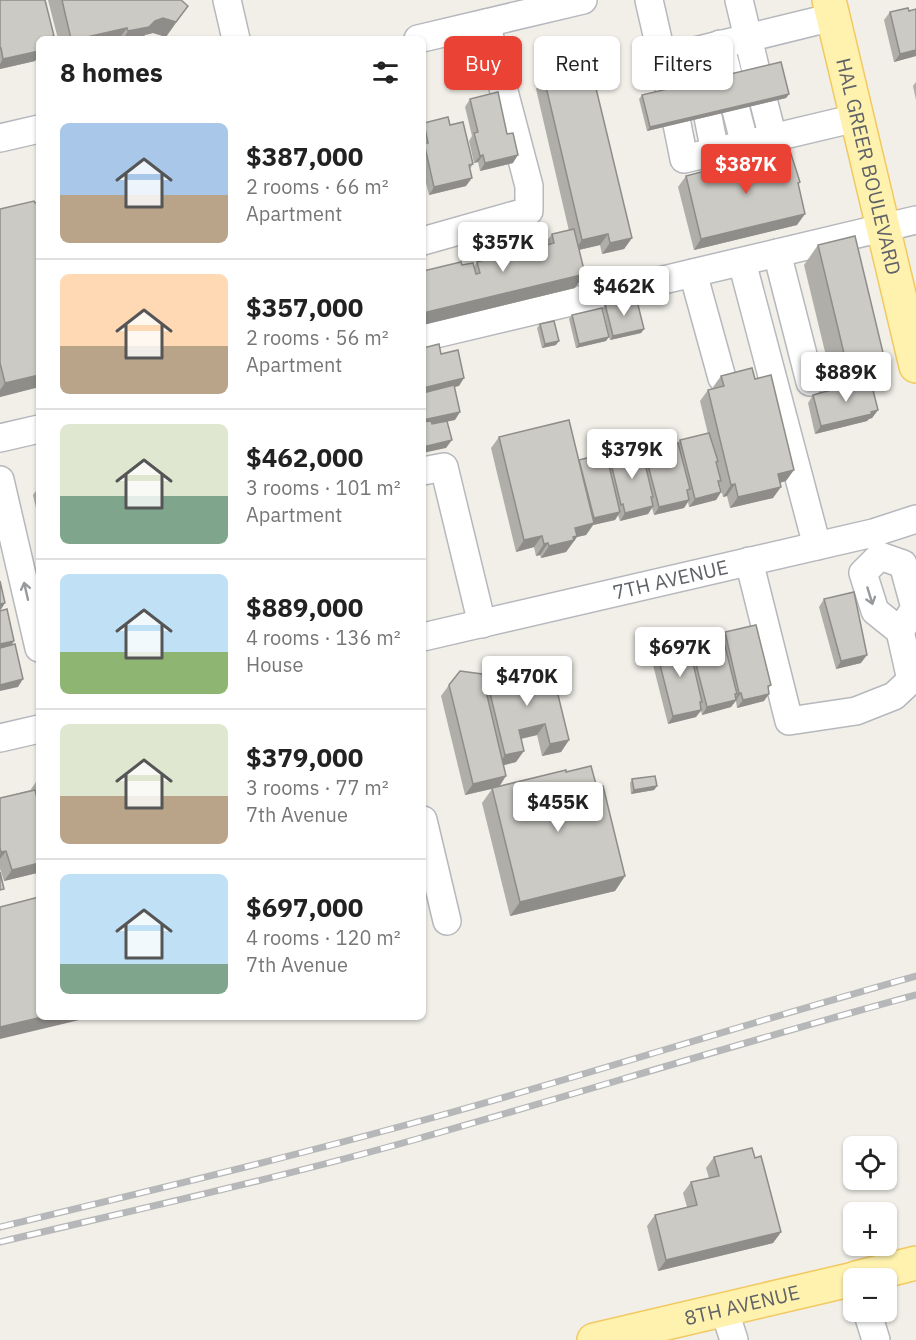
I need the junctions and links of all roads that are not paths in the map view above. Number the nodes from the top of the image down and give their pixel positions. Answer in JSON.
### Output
{"nodes":[{"id":1,"x":227,"y":0,"type":"edge"},
{"id":2,"x":583,"y":0,"type":"edge"},
{"id":3,"x":649,"y":0,"type":"edge"},
{"id":4,"x":739,"y":0,"type":"edge"},
{"id":5,"x":831,"y":8,"type":"edge"},
{"id":6,"x":486,"y":23,"type":"junction"},
{"id":7,"x":235,"y":36,"type":"edge"},
{"id":8,"x":657,"y":36,"type":"edge"},
{"id":9,"x":426,"y":37,"type":"edge"},
{"id":10,"x":748,"y":38,"type":"junction"},
{"id":11,"x":733,"y":41,"type":"edge"},
{"id":12,"x":756,"y":71,"type":"edge"},
{"id":13,"x":764,"y":103,"type":"edge"},
{"id":14,"x":736,"y":110,"type":"edge"},
{"id":15,"x":708,"y":117,"type":"edge"},
{"id":16,"x":856,"y":118,"type":"junction"},
{"id":17,"x":677,"y":124,"type":"edge"},
{"id":18,"x":36,"y":130,"type":"edge"},
{"id":19,"x":0,"y":138,"type":"edge"},
{"id":20,"x":772,"y":138,"type":"junction"},
{"id":21,"x":745,"y":145,"type":"junction"},
{"id":22,"x":715,"y":152,"type":"junction"},
{"id":23,"x":916,"y":220,"type":"edge"},
{"id":24,"x":882,"y":228,"type":"junction"},
{"id":25,"x":426,"y":235,"type":"edge"},
{"id":26,"x":777,"y":253,"type":"junction"},
{"id":27,"x":742,"y":262,"type":"junction"},
{"id":28,"x":693,"y":273,"type":"junction"},
{"id":29,"x":426,"y":336,"type":"edge"},
{"id":30,"x":916,"y":366,"type":"edge"},
{"id":31,"x":722,"y":378,"type":"edge"},
{"id":32,"x":810,"y":382,"type":"dead end"},
{"id":33,"x":36,"y":430,"type":"edge"},
{"id":34,"x":0,"y":438,"type":"edge"},
{"id":35,"x":426,"y":470,"type":"edge"},
{"id":36,"x":0,"y":480,"type":"edge"},
{"id":37,"x":916,"y":519,"type":"edge"},
{"id":38,"x":877,"y":544,"type":"junction"},
{"id":39,"x":817,"y":546,"type":"junction"},
{"id":40,"x":749,"y":561,"type":"junction"},
{"id":41,"x":482,"y":624,"type":"junction"},
{"id":42,"x":900,"y":631,"type":"junction"},
{"id":43,"x":36,"y":635,"type":"edge"},
{"id":44,"x":426,"y":636,"type":"edge"},
{"id":45,"x":36,"y":730,"type":"edge"},
{"id":46,"x":0,"y":738,"type":"edge"},
{"id":47,"x":426,"y":833,"type":"edge"},
{"id":48,"x":447,"y":921,"type":"dead end"},
{"id":49,"x":916,"y":1263,"type":"edge"},
{"id":50,"x":896,"y":1268,"type":"edge"},
{"id":51,"x":843,"y":1281,"type":"edge"},
{"id":52,"x":724,"y":1309,"type":"junction"},
{"id":53,"x":870,"y":1322,"type":"edge"},
{"id":54,"x":594,"y":1340,"type":"edge"},
{"id":55,"x":734,"y":1340,"type":"edge"},
{"id":56,"x":876,"y":1340,"type":"edge"}],
"edges":[{"from":1,"to":7,"type":"street"},
{"from":2,"to":6,"type":"street"},
{"from":3,"to":8,"type":"street"},
{"from":4,"to":10,"type":"street"},
{"from":5,"to":10,"type":"street"},
{"from":5,"to":16,"type":"main road","name":"HAL GREER BOULEVARD"},
{"from":6,"to":9,"type":"street"},
{"from":6,"to":25,"type":"street"},
{"from":10,"to":11,"type":"street"},
{"from":10,"to":12,"type":"street"},
{"from":13,"to":20,"type":"street"},
{"from":14,"to":21,"type":"street"},
{"from":15,"to":22,"type":"street"},
{"from":16,"to":20,"type":"street"},
{"from":16,"to":24,"type":"main road","name":"HAL GREER BOULEVARD"},
{"from":17,"to":22,"type":"street"},
{"from":18,"to":19,"type":"street"},
{"from":20,"to":21,"type":"street"},
{"from":21,"to":22,"type":"street"},
{"from":23,"to":24,"type":"street"},
{"from":24,"to":26,"type":"street"},
{"from":24,"to":30,"type":"main road","name":"HAL GREER BOULEVARD"},
{"from":26,"to":27,"type":"street"},
{"from":26,"to":32,"type":"street"},
{"from":27,"to":28,"type":"street"},
{"from":27,"to":39,"type":"street"},
{"from":28,"to":29,"type":"street"},
{"from":28,"to":31,"type":"street"},
{"from":33,"to":34,"type":"street"},
{"from":35,"to":41,"type":"street"},
{"from":43,"to":36,"type":"street","one_way":true},
{"from":37,"to":38,"type":"street","name":"7TH AVENUE"},
{"from":38,"to":39,"type":"street","name":"7TH AVENUE"},
{"from":38,"to":42,"type":"street","one_way":true},
{"from":38,"to":42,"type":"street"},
{"from":39,"to":40,"type":"street","name":"7TH AVENUE"},
{"from":40,"to":41,"type":"street","name":"7TH AVENUE"},
{"from":40,"to":42,"type":"street"},
{"from":41,"to":44,"type":"street","name":"7TH AVENUE"},
{"from":45,"to":46,"type":"street"},
{"from":47,"to":48,"type":"street"},
{"from":49,"to":50,"type":"main road","name":"8TH AVENUE"},
{"from":51,"to":52,"type":"main road","name":"8TH AVENUE"},
{"from":52,"to":54,"type":"main road","name":"8TH AVENUE"},
{"from":52,"to":55,"type":"street"},
{"from":53,"to":56,"type":"street"}]}
